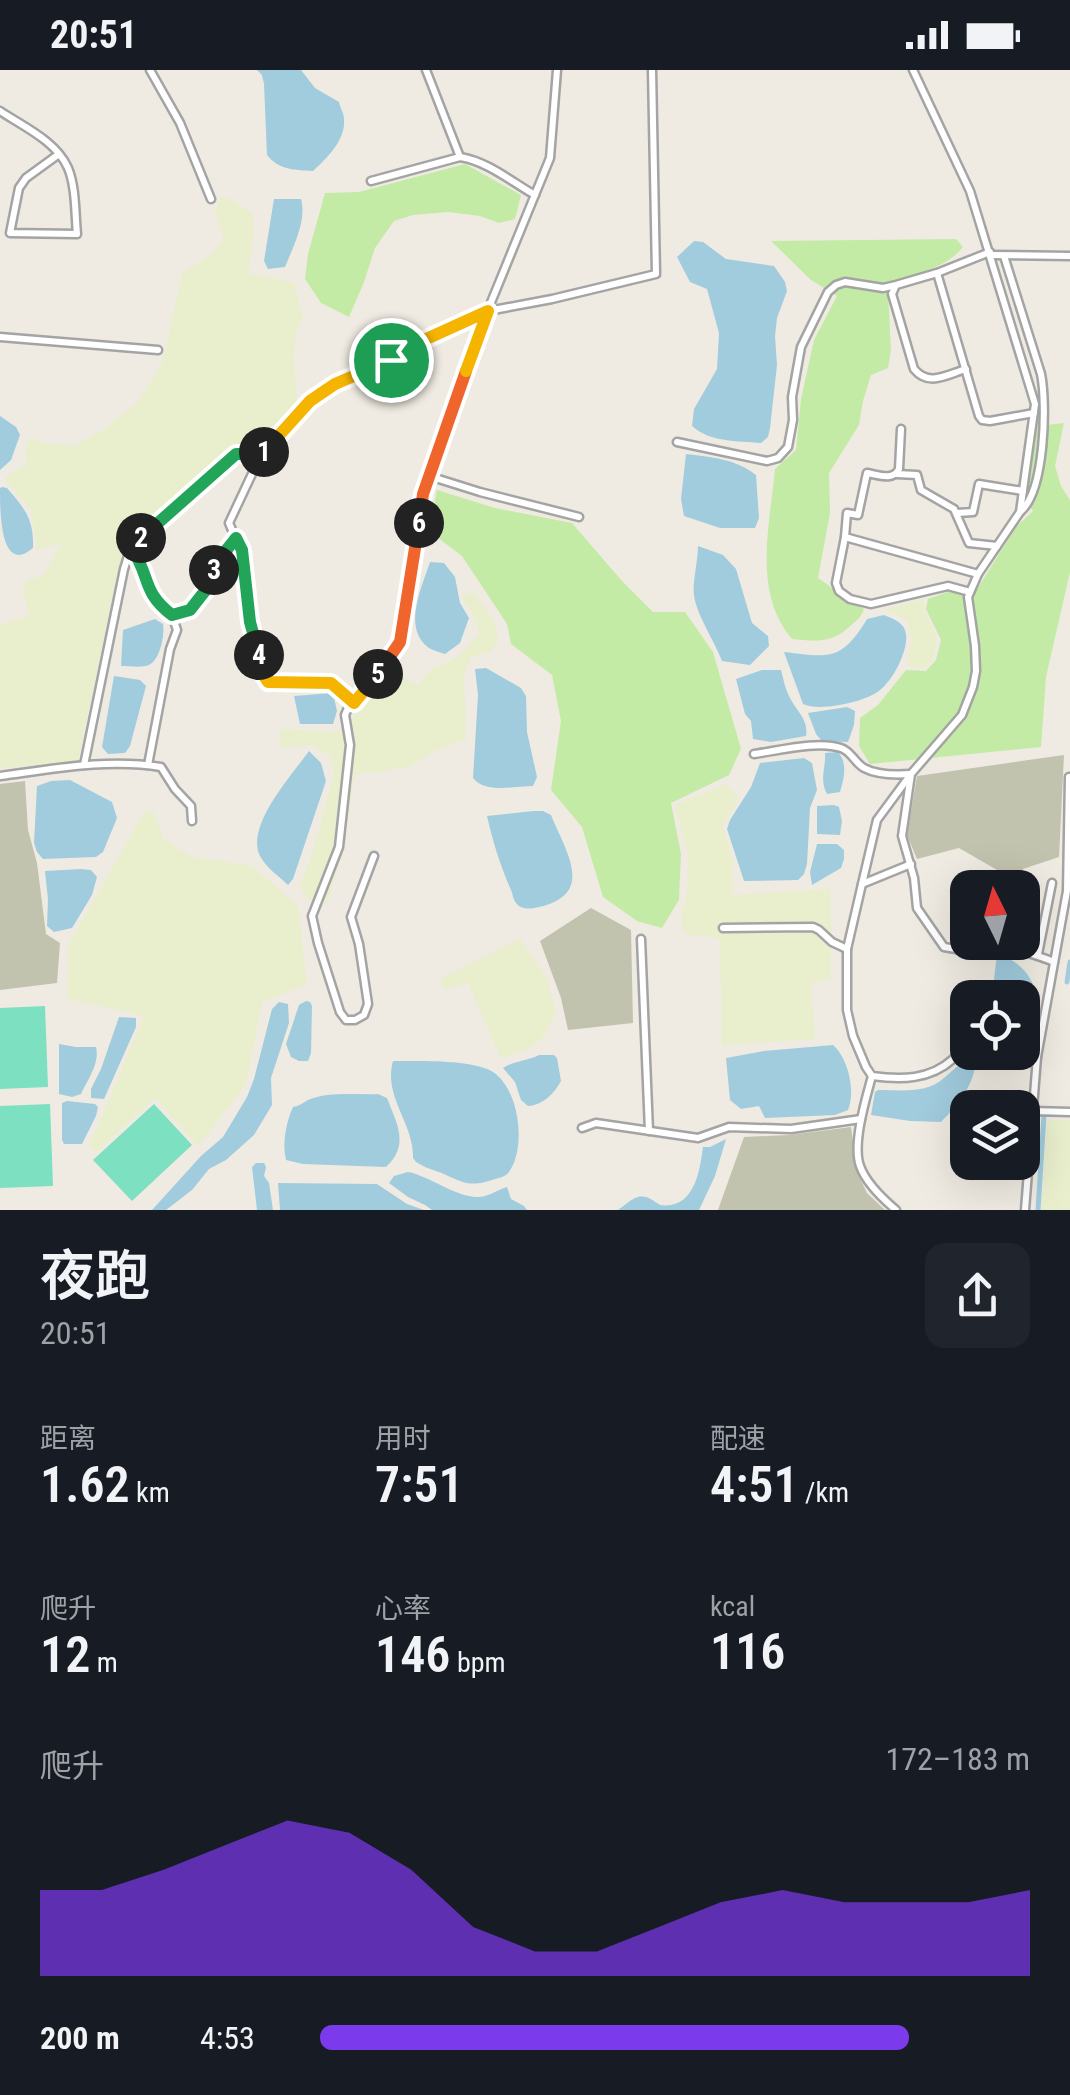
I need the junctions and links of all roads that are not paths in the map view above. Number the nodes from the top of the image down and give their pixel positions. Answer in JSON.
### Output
{"nodes":[{"id":1,"x":150,"y":70,"type":"edge"},
{"id":2,"x":426,"y":70,"type":"edge"},
{"id":3,"x":557,"y":70,"type":"edge"},
{"id":4,"x":652,"y":70,"type":"edge"},
{"id":5,"x":913,"y":70,"type":"edge"},
{"id":6,"x":0,"y":111,"type":"edge"},
{"id":7,"x":59,"y":154,"type":"junction"},
{"id":8,"x":460,"y":157,"type":"junction"},
{"id":9,"x":371,"y":181,"type":"dead end"},
{"id":10,"x":535,"y":195,"type":"junction"},
{"id":11,"x":211,"y":199,"type":"dead end"},
{"id":12,"x":991,"y":254,"type":"junction"},
{"id":13,"x":1004,"y":256,"type":"junction"},
{"id":14,"x":1070,"y":256,"type":"edge"},
{"id":15,"x":938,"y":273,"type":"junction"},
{"id":16,"x":896,"y":286,"type":"junction"},
{"id":17,"x":488,"y":311,"type":"junction"},
{"id":18,"x":0,"y":337,"type":"edge"},
{"id":19,"x":158,"y":350,"type":"dead end"},
{"id":20,"x":966,"y":369,"type":"junction"},
{"id":21,"x":1034,"y":413,"type":"junction"},
{"id":22,"x":901,"y":429,"type":"dead end"},
{"id":23,"x":677,"y":442,"type":"dead end"},
{"id":24,"x":259,"y":458,"type":"junction"},
{"id":25,"x":897,"y":474,"type":"junction"},
{"id":26,"x":429,"y":476,"type":"junction"},
{"id":27,"x":1023,"y":491,"type":"junction"},
{"id":28,"x":957,"y":512,"type":"junction"},
{"id":29,"x":1020,"y":512,"type":"junction"},
{"id":30,"x":579,"y":517,"type":"dead end"},
{"id":31,"x":845,"y":537,"type":"junction"},
{"id":32,"x":236,"y":538,"type":"junction"},
{"id":33,"x":997,"y":546,"type":"junction"},
{"id":34,"x":132,"y":549,"type":"junction"},
{"id":35,"x":978,"y":574,"type":"junction"},
{"id":36,"x":970,"y":592,"type":"junction"},
{"id":37,"x":172,"y":615,"type":"junction"},
{"id":38,"x":354,"y":703,"type":"junction"},
{"id":39,"x":754,"y":754,"type":"dead end"},
{"id":40,"x":84,"y":765,"type":"junction"},
{"id":41,"x":148,"y":765,"type":"junction"},
{"id":42,"x":911,"y":774,"type":"junction"},
{"id":43,"x":0,"y":776,"type":"edge"},
{"id":44,"x":1069,"y":777,"type":"edge"},
{"id":45,"x":192,"y":822,"type":"dead end"},
{"id":46,"x":374,"y":856,"type":"dead end"},
{"id":47,"x":910,"y":864,"type":"junction"},
{"id":48,"x":862,"y":884,"type":"junction"},
{"id":49,"x":1052,"y":884,"type":"dead end"},
{"id":50,"x":722,"y":928,"type":"dead end"},
{"id":51,"x":641,"y":938,"type":"dead end"},
{"id":52,"x":1040,"y":944,"type":"edge"},
{"id":53,"x":950,"y":948,"type":"edge"},
{"id":54,"x":847,"y":949,"type":"junction"},
{"id":55,"x":1040,"y":955,"type":"edge"},
{"id":56,"x":1054,"y":962,"type":"junction"},
{"id":57,"x":1040,"y":1040,"type":"edge"},
{"id":58,"x":950,"y":1061,"type":"edge"},
{"id":59,"x":872,"y":1076,"type":"junction"},
{"id":60,"x":1040,"y":1111,"type":"edge"},
{"id":61,"x":1070,"y":1112,"type":"edge"},
{"id":62,"x":861,"y":1119,"type":"junction"},
{"id":63,"x":582,"y":1128,"type":"dead end"},
{"id":64,"x":649,"y":1131,"type":"junction"},
{"id":65,"x":1027,"y":1180,"type":"edge"},
{"id":66,"x":896,"y":1210,"type":"edge"},
{"id":67,"x":1025,"y":1210,"type":"edge"}],
"edges":[{"from":1,"to":11,"type":"street"},
{"from":2,"to":8,"type":"street"},
{"from":3,"to":10,"type":"street"},
{"from":4,"to":17,"type":"street"},
{"from":5,"to":12,"type":"street"},
{"from":6,"to":7,"type":"street"},
{"from":7,"to":7,"type":"street"},
{"from":8,"to":9,"type":"street"},
{"from":8,"to":10,"type":"street"},
{"from":10,"to":17,"type":"street"},
{"from":12,"to":13,"type":"street"},
{"from":12,"to":15,"type":"street"},
{"from":12,"to":21,"type":"street"},
{"from":13,"to":14,"type":"street"},
{"from":13,"to":29,"type":"street"},
{"from":15,"to":16,"type":"street"},
{"from":15,"to":20,"type":"street"},
{"from":16,"to":20,"type":"street"},
{"from":16,"to":23,"type":"street"},
{"from":17,"to":24,"type":"street"},
{"from":17,"to":26,"type":"street"},
{"from":18,"to":19,"type":"street"},
{"from":20,"to":21,"type":"street"},
{"from":21,"to":27,"type":"street"},
{"from":22,"to":25,"type":"street"},
{"from":24,"to":32,"type":"street"},
{"from":24,"to":34,"type":"street"},
{"from":25,"to":28,"type":"street"},
{"from":25,"to":31,"type":"street"},
{"from":26,"to":30,"type":"street"},
{"from":26,"to":38,"type":"street"},
{"from":27,"to":28,"type":"street"},
{"from":27,"to":29,"type":"street"},
{"from":28,"to":33,"type":"street"},
{"from":29,"to":33,"type":"street"},
{"from":31,"to":35,"type":"street"},
{"from":31,"to":36,"type":"street"},
{"from":32,"to":37,"type":"street"},
{"from":32,"to":38,"type":"street"},
{"from":33,"to":35,"type":"street"},
{"from":34,"to":37,"type":"street"},
{"from":34,"to":40,"type":"street"},
{"from":35,"to":36,"type":"street"},
{"from":36,"to":42,"type":"street"},
{"from":37,"to":41,"type":"street"},
{"from":38,"to":46,"type":"street"},
{"from":39,"to":42,"type":"street"},
{"from":40,"to":41,"type":"street"},
{"from":40,"to":43,"type":"street"},
{"from":41,"to":45,"type":"street"},
{"from":42,"to":47,"type":"street"},
{"from":42,"to":48,"type":"street"},
{"from":44,"to":56,"type":"street"},
{"from":47,"to":48,"type":"street"},
{"from":47,"to":53,"type":"street"},
{"from":48,"to":54,"type":"street"},
{"from":49,"to":52,"type":"street"},
{"from":50,"to":54,"type":"street"},
{"from":51,"to":64,"type":"street"},
{"from":54,"to":59,"type":"street"},
{"from":55,"to":56,"type":"street"},
{"from":56,"to":57,"type":"street"},
{"from":58,"to":59,"type":"street"},
{"from":59,"to":62,"type":"street"},
{"from":60,"to":61,"type":"street"},
{"from":62,"to":64,"type":"street"},
{"from":62,"to":66,"type":"street"},
{"from":63,"to":64,"type":"street"},
{"from":65,"to":67,"type":"street"}]}
